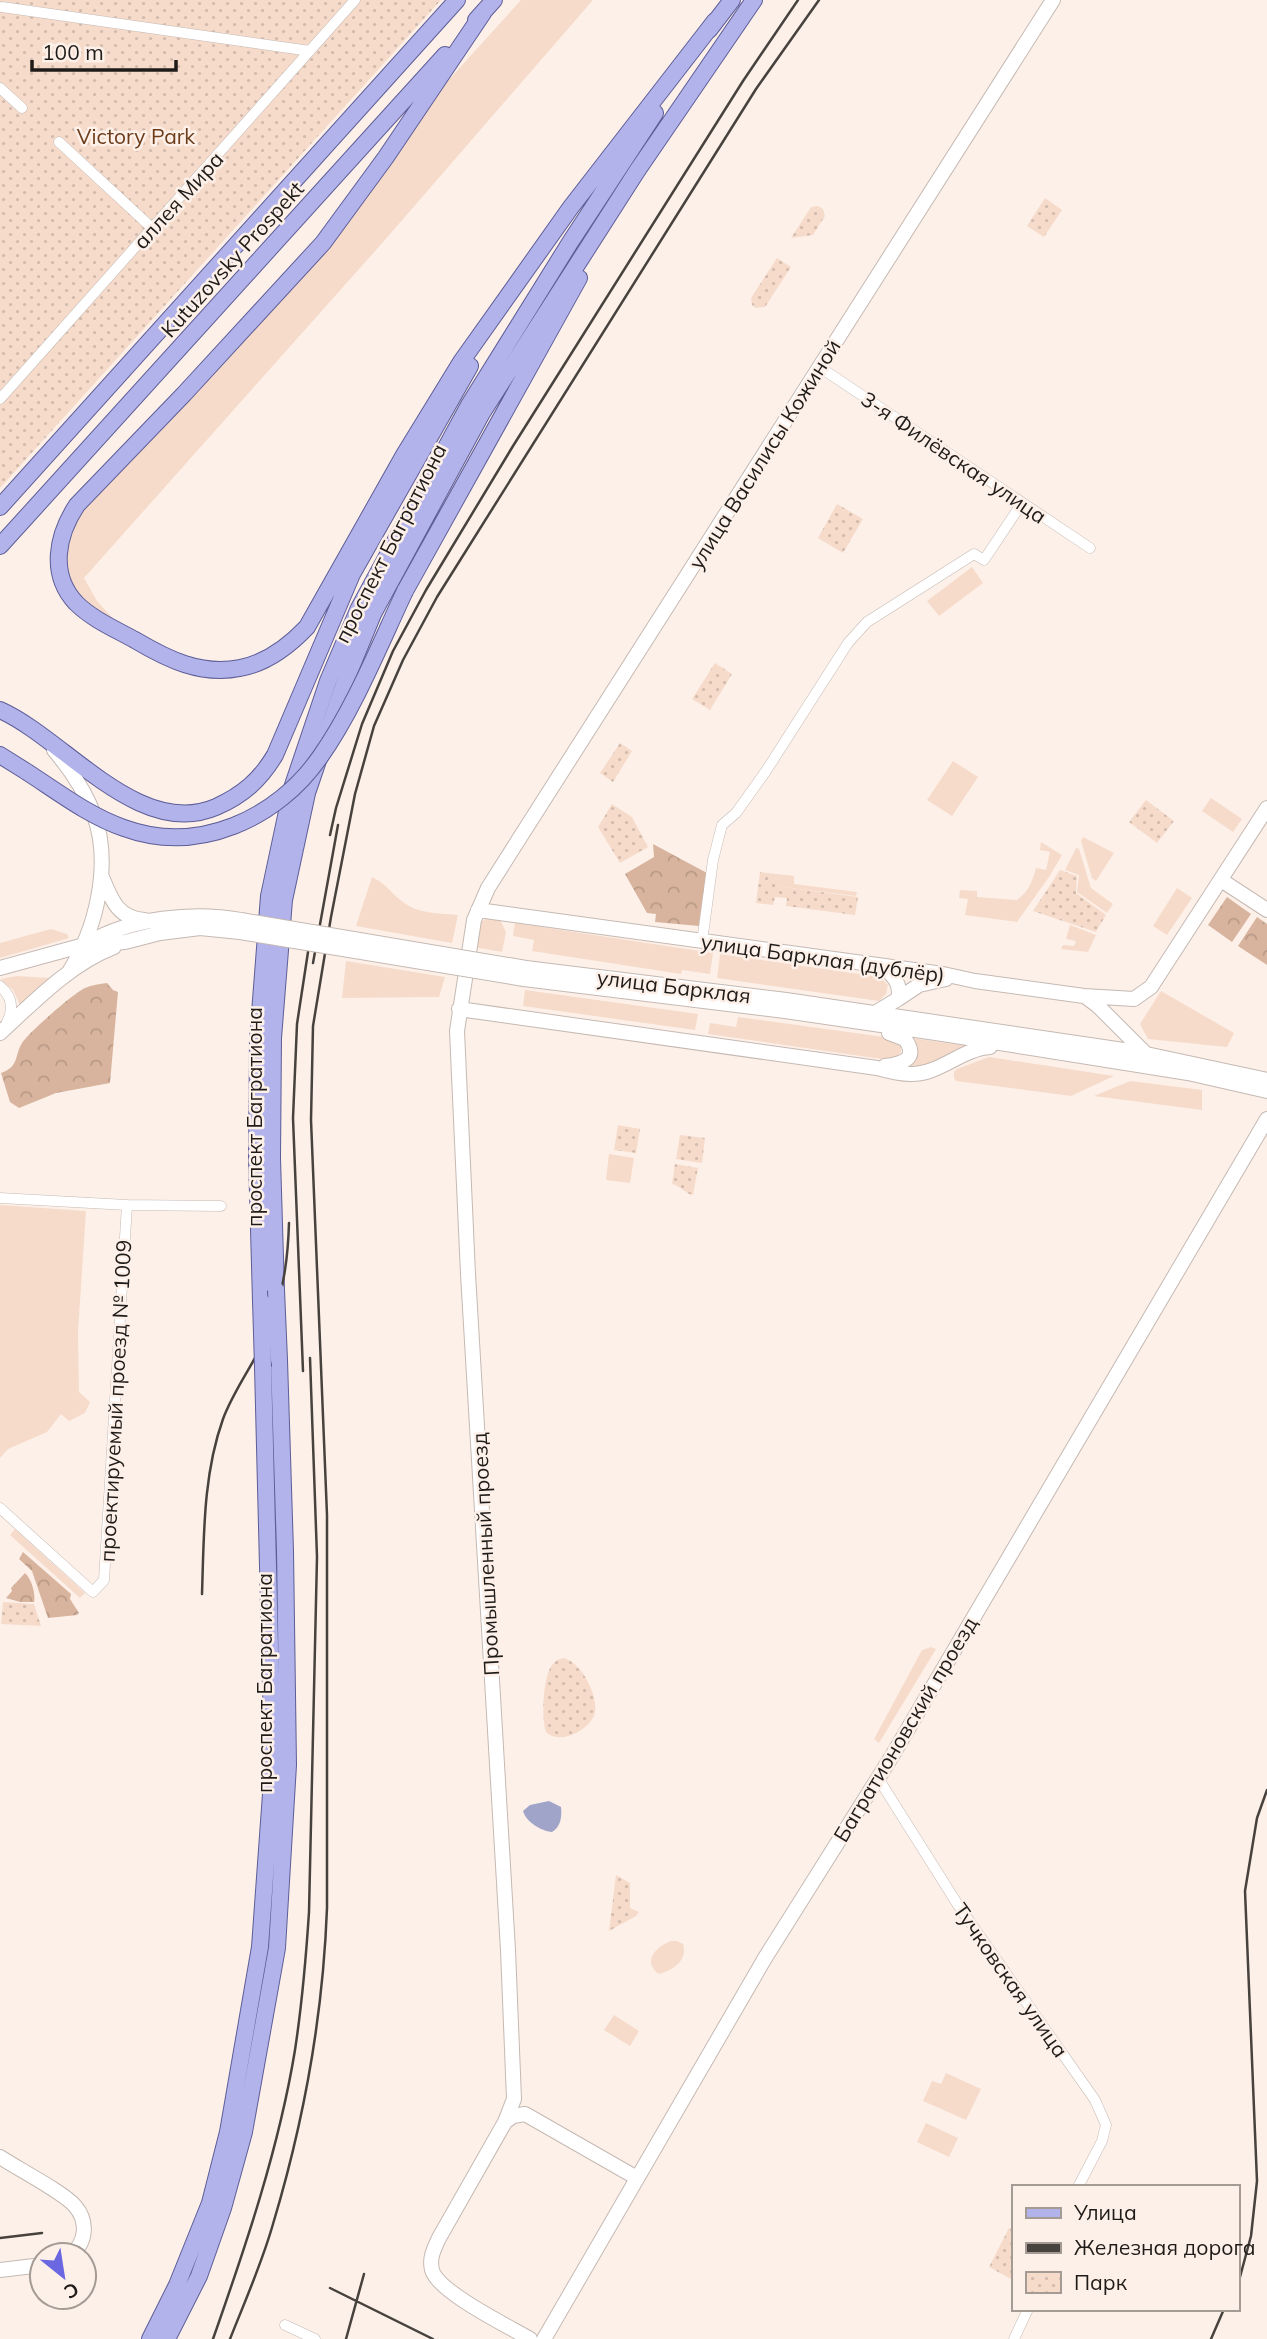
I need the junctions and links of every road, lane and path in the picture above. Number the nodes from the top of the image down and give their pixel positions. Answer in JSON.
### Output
{"nodes":[{"id":1,"x":355,"y":0,"type":"edge"},
{"id":2,"x":457,"y":0,"type":"edge"},
{"id":3,"x":494,"y":0,"type":"edge"},
{"id":4,"x":732,"y":0,"type":"edge"},
{"id":5,"x":754,"y":0,"type":"edge"},
{"id":6,"x":1053,"y":0,"type":"edge"},
{"id":7,"x":2,"y":6,"type":"edge"},
{"id":8,"x":483,"y":13,"type":"junction"},
{"id":9,"x":715,"y":21,"type":"junction"},
{"id":10,"x":310,"y":51,"type":"junction"},
{"id":11,"x":0,"y":88,"type":"edge"},
{"id":12,"x":22,"y":108,"type":"dead end"},
{"id":13,"x":59,"y":142,"type":"dead end"},
{"id":14,"x":637,"y":171,"type":"junction"},
{"id":15,"x":152,"y":229,"type":"junction"},
{"id":16,"x":517,"y":284,"type":"junction"},
{"id":17,"x":818,"y":366,"type":"junction"},
{"id":18,"x":0,"y":399,"type":"edge"},
{"id":19,"x":1022,"y":503,"type":"junction"},
{"id":20,"x":0,"y":508,"type":"edge"},
{"id":21,"x":0,"y":546,"type":"edge"},
{"id":22,"x":1090,"y":548,"type":"dead end"},
{"id":23,"x":0,"y":710,"type":"edge"},
{"id":24,"x":37,"y":732,"type":"junction"},
{"id":25,"x":0,"y":755,"type":"edge"},
{"id":26,"x":1267,"y":808,"type":"edge"},
{"id":27,"x":100,"y":873,"type":"junction"},
{"id":28,"x":1221,"y":880,"type":"junction"},
{"id":29,"x":478,"y":910,"type":"junction"},
{"id":30,"x":1267,"y":910,"type":"edge"},
{"id":31,"x":164,"y":920,"type":"junction"},
{"id":32,"x":241,"y":926,"type":"junction"},
{"id":33,"x":125,"y":942,"type":"junction"},
{"id":34,"x":702,"y":942,"type":"junction"},
{"id":35,"x":84,"y":945,"type":"junction"},
{"id":36,"x":884,"y":967,"type":"junction"},
{"id":37,"x":0,"y":968,"type":"edge"},
{"id":38,"x":69,"y":972,"type":"junction"},
{"id":39,"x":525,"y":974,"type":"junction"},
{"id":40,"x":975,"y":981,"type":"junction"},
{"id":41,"x":0,"y":985,"type":"edge"},
{"id":42,"x":1084,"y":996,"type":"junction"},
{"id":43,"x":898,"y":999,"type":"junction"},
{"id":44,"x":459,"y":1009,"type":"junction"},
{"id":45,"x":875,"y":1013,"type":"junction"},
{"id":46,"x":860,"y":1022,"type":"junction"},
{"id":47,"x":2,"y":1031,"type":"edge"},
{"id":48,"x":1016,"y":1048,"type":"junction"},
{"id":49,"x":1146,"y":1054,"type":"junction"},
{"id":50,"x":877,"y":1068,"type":"junction"},
{"id":51,"x":1267,"y":1080,"type":"edge"},
{"id":52,"x":1267,"y":1091,"type":"edge"},
{"id":53,"x":1267,"y":1119,"type":"edge"},
{"id":54,"x":0,"y":1198,"type":"edge"},
{"id":55,"x":127,"y":1205,"type":"junction"},
{"id":56,"x":220,"y":1206,"type":"dead end"},
{"id":57,"x":0,"y":1508,"type":"edge"},
{"id":58,"x":878,"y":1778,"type":"junction"},
{"id":59,"x":514,"y":2099,"type":"junction"},
{"id":60,"x":525,"y":2114,"type":"junction"},
{"id":61,"x":505,"y":2122,"type":"junction"},
{"id":62,"x":0,"y":2157,"type":"edge"},
{"id":63,"x":637,"y":2178,"type":"junction"},
{"id":64,"x":1079,"y":2185,"type":"edge"},
{"id":65,"x":82,"y":2241,"type":"edge"},
{"id":66,"x":28,"y":2267,"type":"edge"},
{"id":67,"x":0,"y":2270,"type":"edge"},
{"id":68,"x":199,"y":2276,"type":"junction"},
{"id":69,"x":177,"y":2285,"type":"junction"},
{"id":70,"x":1027,"y":2311,"type":"edge"},
{"id":71,"x":285,"y":2325,"type":"dead end"},
{"id":72,"x":144,"y":2339,"type":"edge"},
{"id":73,"x":150,"y":2339,"type":"edge"},
{"id":74,"x":167,"y":2339,"type":"edge"},
{"id":75,"x":175,"y":2339,"type":"edge"},
{"id":76,"x":315,"y":2339,"type":"edge"},
{"id":77,"x":530,"y":2339,"type":"edge"},
{"id":78,"x":544,"y":2339,"type":"edge"},
{"id":79,"x":1014,"y":2339,"type":"edge"}],
"edges":[{"from":1,"to":10,"type":"street","name":"аллея Мира"},
{"from":2,"to":20,"type":"main road","name":"Kutuzovsky Prospekt"},
{"from":3,"to":8,"type":"main road","name":"Kutuzovsky Prospekt"},
{"from":4,"to":9,"type":"main road","name":"проспект Багратиона"},
{"from":5,"to":14,"type":"main road","name":"проспект Багратиона"},
{"from":6,"to":17,"type":"street","name":"улица Василисы Кожиной"},
{"from":7,"to":10,"type":"street"},
{"from":8,"to":16,"type":"main road"},
{"from":8,"to":21,"type":"main road","name":"Kutuzovsky Prospekt"},
{"from":9,"to":16,"type":"main road"},
{"from":9,"to":69,"type":"main road","name":"проспект Багратиона","bridge":true},
{"from":10,"to":15,"type":"street","name":"аллея Мира"},
{"from":11,"to":12,"type":"street"},
{"from":13,"to":15,"type":"street"},
{"from":14,"to":25,"type":"main road","bridge":true},
{"from":14,"to":68,"type":"main road","name":"проспект Багратиона","bridge":true},
{"from":15,"to":18,"type":"street","name":"аллея Мира"},
{"from":16,"to":24,"type":"main road"},
{"from":17,"to":19,"type":"street","name":"3-я Филёвская улица"},
{"from":17,"to":29,"type":"street","name":"улица Василисы Кожиной"},
{"from":19,"to":22,"type":"street","name":"3-я Филёвская улица"},
{"from":19,"to":34,"type":"street"},
{"from":23,"to":24,"type":"main road"},
{"from":24,"to":27,"type":"street"},
{"from":26,"to":28,"type":"street"},
{"from":27,"to":31,"type":"street"},
{"from":27,"to":35,"type":"street"},
{"from":28,"to":30,"type":"street"},
{"from":28,"to":42,"type":"street","name":"улица Барклая (дублёр)"},
{"from":29,"to":34,"type":"street","name":"улица Барклая (дублёр)"},
{"from":29,"to":44,"type":"street","name":"улица Василисы Кожиной"},
{"from":31,"to":32,"type":"street","name":"улица Барклая"},
{"from":31,"to":35,"type":"street","name":"улица Барклая"},
{"from":32,"to":33,"type":"street","name":"улица Барклая"},
{"from":32,"to":39,"type":"street","name":"улица Барклая","bridge":true},
{"from":33,"to":35,"type":"street","name":"улица Барклая"},
{"from":33,"to":38,"type":"street"},
{"from":34,"to":36,"type":"street","name":"улица Барклая (дублёр)"},
{"from":35,"to":37,"type":"street","name":"улица Барклая"},
{"from":35,"to":38,"type":"street"},
{"from":36,"to":40,"type":"street","name":"улица Барклая (дублёр)"},
{"from":36,"to":43,"type":"street"},
{"from":38,"to":47,"type":"street"},
{"from":39,"to":45,"type":"street","name":"улица Барклая"},
{"from":39,"to":46,"type":"street","name":"улица Барклая"},
{"from":40,"to":42,"type":"street","name":"улица Барклая (дублёр)"},
{"from":40,"to":43,"type":"street"},
{"from":41,"to":47,"type":"street"},
{"from":42,"to":49,"type":"street"},
{"from":43,"to":45,"type":"street"},
{"from":44,"to":50,"type":"street"},
{"from":44,"to":59,"type":"street","name":"Промышленный проезд"},
{"from":45,"to":49,"type":"street","name":"улица Барклая"},
{"from":46,"to":48,"type":"street","name":"улица Барклая"},
{"from":46,"to":50,"type":"street"},
{"from":48,"to":50,"type":"street"},
{"from":48,"to":52,"type":"street","name":"улица Барклая"},
{"from":49,"to":51,"type":"street","name":"улица Барклая"},
{"from":53,"to":58,"type":"street","name":"Багратионовский проезд"},
{"from":54,"to":55,"type":"street"},
{"from":55,"to":56,"type":"street"},
{"from":55,"to":57,"type":"street","name":"проектируемый проезд № 1009"},
{"from":58,"to":63,"type":"street","name":"Багратионовский проезд"},
{"from":58,"to":64,"type":"street","name":"Тучковская улица"},
{"from":59,"to":60,"type":"street"},
{"from":59,"to":61,"type":"street","name":"Промышленный проезд"},
{"from":60,"to":61,"type":"street"},
{"from":60,"to":63,"type":"street"},
{"from":61,"to":77,"type":"street","name":"Промышленный проезд"},
{"from":62,"to":65,"type":"street"},
{"from":63,"to":78,"type":"street","name":"Багратионовский проезд"},
{"from":66,"to":67,"type":"street"},
{"from":68,"to":74,"type":"main road","name":"проспект Багратиона"},
{"from":68,"to":75,"type":"street"},
{"from":69,"to":72,"type":"street"},
{"from":69,"to":73,"type":"main road","name":"проспект Багратиона"},
{"from":70,"to":79,"type":"street"},
{"from":71,"to":76,"type":"street"}]}
